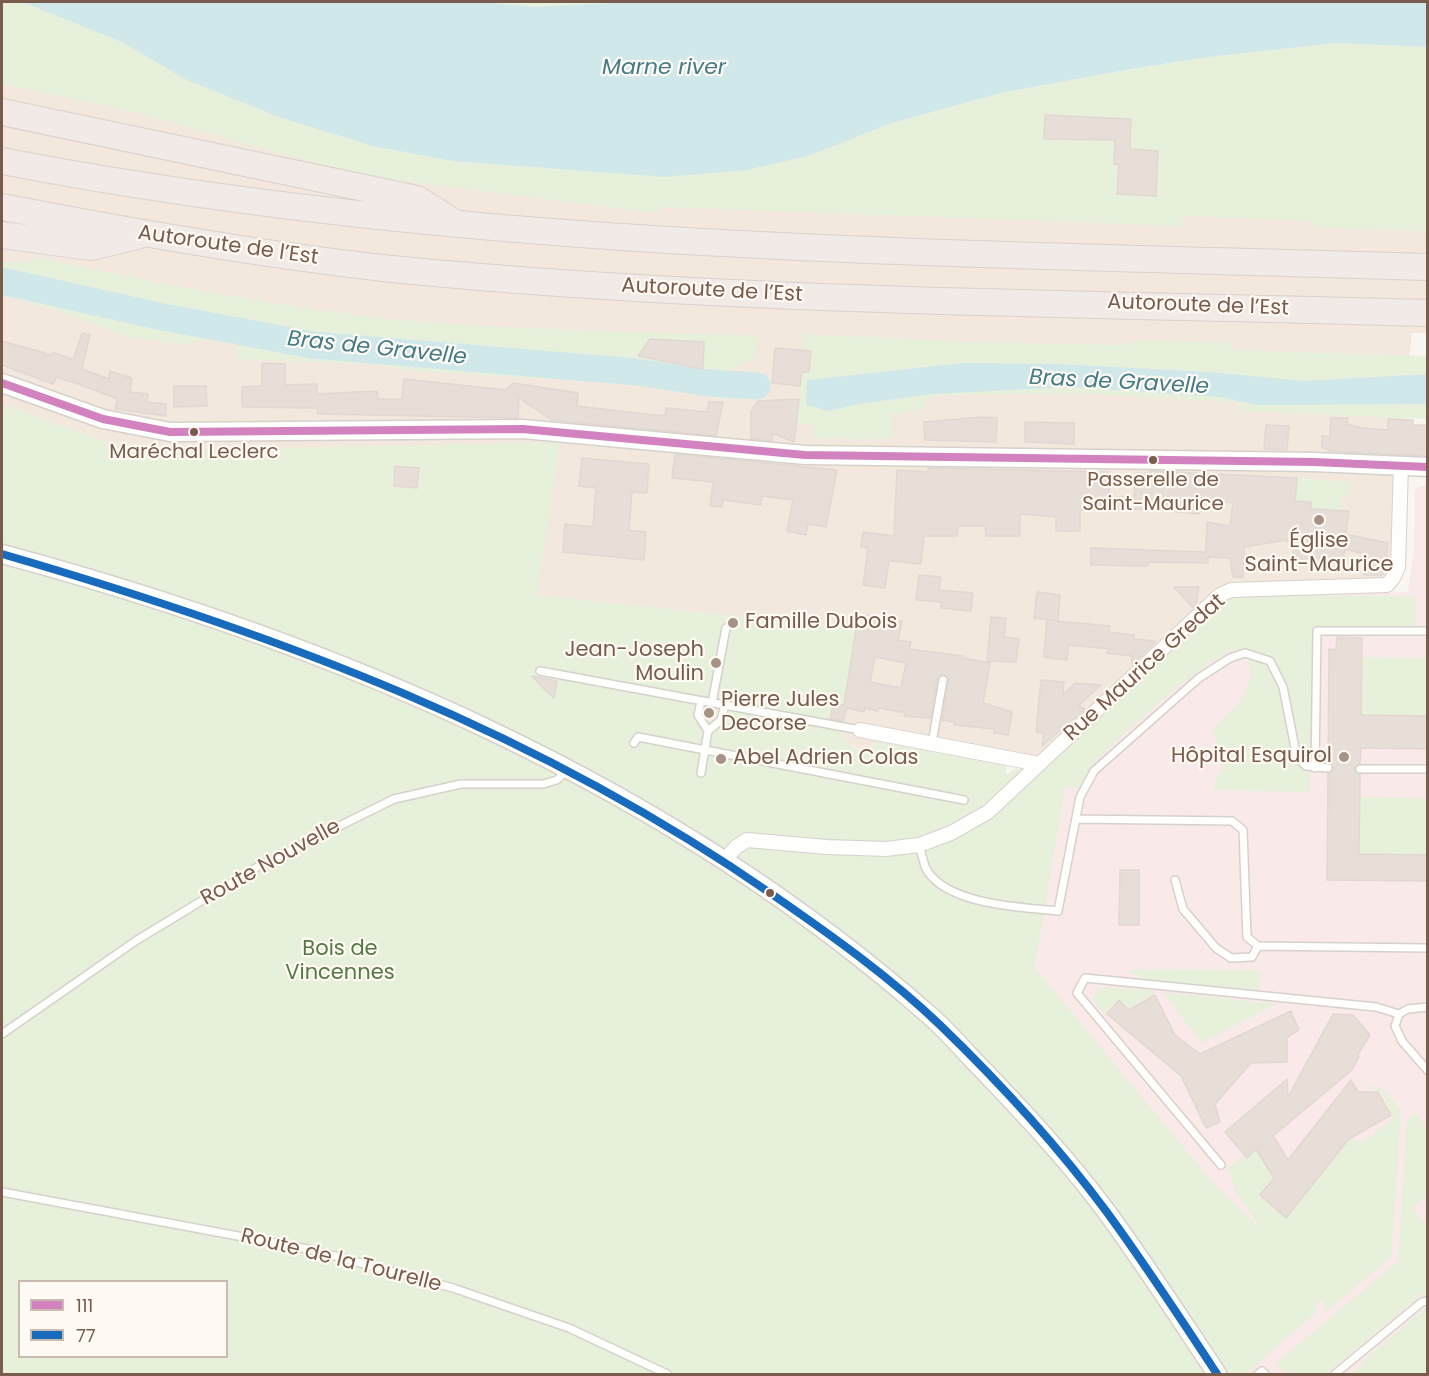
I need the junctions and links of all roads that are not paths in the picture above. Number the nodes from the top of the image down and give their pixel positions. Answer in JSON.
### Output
{"nodes":[{"id":1,"x":2,"y":112,"type":"edge"},
{"id":2,"x":2,"y":161,"type":"edge"},
{"id":3,"x":2,"y":207,"type":"edge"},
{"id":4,"x":458,"y":224,"type":"junction"},
{"id":5,"x":143,"y":234,"type":"junction"},
{"id":6,"x":2,"y":235,"type":"edge"},
{"id":7,"x":1428,"y":267,"type":"edge"},
{"id":8,"x":1428,"y":313,"type":"edge"},
{"id":9,"x":2,"y":383,"type":"edge"},
{"id":10,"x":1401,"y":466,"type":"junction"},
{"id":11,"x":1428,"y":467,"type":"edge"},
{"id":12,"x":2,"y":554,"type":"edge"},
{"id":13,"x":726,"y":628,"type":"dead end"},
{"id":14,"x":1428,"y":631,"type":"edge"},
{"id":15,"x":540,"y":671,"type":"dead end"},
{"id":16,"x":943,"y":680,"type":"dead end"},
{"id":17,"x":701,"y":701,"type":"junction"},
{"id":18,"x":712,"y":703,"type":"junction"},
{"id":19,"x":725,"y":705,"type":"junction"},
{"id":20,"x":860,"y":730,"type":"joint"},
{"id":21,"x":708,"y":731,"type":"junction"},
{"id":22,"x":634,"y":743,"type":"dead end"},
{"id":23,"x":932,"y":743,"type":"junction"},
{"id":24,"x":705,"y":750,"type":"junction"},
{"id":25,"x":1039,"y":764,"type":"junction"},
{"id":26,"x":1315,"y":768,"type":"junction"},
{"id":27,"x":1328,"y":768,"type":"dead end"},
{"id":28,"x":569,"y":769,"type":"junction"},
{"id":29,"x":1360,"y":769,"type":"dead end"},
{"id":30,"x":1428,"y":769,"type":"edge"},
{"id":31,"x":701,"y":773,"type":"dead end"},
{"id":32,"x":964,"y":800,"type":"dead end"},
{"id":33,"x":1077,"y":819,"type":"junction"},
{"id":34,"x":919,"y":845,"type":"junction"},
{"id":35,"x":724,"y":861,"type":"junction"},
{"id":36,"x":1175,"y":880,"type":"dead end"},
{"id":37,"x":1258,"y":946,"type":"junction"},
{"id":38,"x":1428,"y":948,"type":"edge"},
{"id":39,"x":1428,"y":1007,"type":"edge"},
{"id":40,"x":1399,"y":1014,"type":"junction"},
{"id":41,"x":2,"y":1035,"type":"edge"},
{"id":42,"x":1428,"y":1071,"type":"edge"},
{"id":43,"x":1221,"y":1165,"type":"dead end"},
{"id":44,"x":2,"y":1192,"type":"edge"},
{"id":45,"x":1428,"y":1301,"type":"edge"},
{"id":46,"x":667,"y":1374,"type":"edge"},
{"id":47,"x":1217,"y":1374,"type":"edge"},
{"id":48,"x":1258,"y":1374,"type":"edge"},
{"id":49,"x":1265,"y":1374,"type":"edge"},
{"id":50,"x":1335,"y":1374,"type":"edge"}],
"edges":[{"from":1,"to":4,"type":"highway"},
{"from":2,"to":4,"type":"highway"},
{"from":3,"to":5,"type":"highway","name":"Autoroute de l’Est"},
{"from":4,"to":7,"type":"highway"},
{"from":5,"to":6,"type":"highway"},
{"from":5,"to":8,"type":"highway","name":"Autoroute de l’Est"},
{"from":9,"to":10,"type":"street"},
{"from":10,"to":11,"type":"street"},
{"from":10,"to":25,"type":"street","name":"Rue Maurice Gredat"},
{"from":12,"to":28,"type":"street"},
{"from":13,"to":18,"type":"lane"},
{"from":14,"to":26,"type":"lane"},
{"from":15,"to":17,"type":"lane"},
{"from":16,"to":23,"type":"lane"},
{"from":17,"to":18,"type":"lane"},
{"from":17,"to":21,"type":"lane"},
{"from":18,"to":19,"type":"lane"},
{"from":19,"to":20,"type":"lane"},
{"from":19,"to":21,"type":"lane"},
{"from":20,"to":23,"type":"street"},
{"from":21,"to":24,"type":"lane"},
{"from":22,"to":24,"type":"lane"},
{"from":23,"to":25,"type":"street"},
{"from":24,"to":31,"type":"lane"},
{"from":24,"to":32,"type":"lane"},
{"from":25,"to":34,"type":"street"},
{"from":26,"to":27,"type":"lane"},
{"from":26,"to":33,"type":"lane"},
{"from":28,"to":35,"type":"street"},
{"from":28,"to":41,"type":"lane","name":"Route Nouvelle"},
{"from":29,"to":30,"type":"lane"},
{"from":33,"to":34,"type":"lane"},
{"from":33,"to":37,"type":"lane"},
{"from":34,"to":35,"type":"street"},
{"from":35,"to":47,"type":"street"},
{"from":36,"to":37,"type":"lane"},
{"from":37,"to":38,"type":"lane"},
{"from":39,"to":40,"type":"lane"},
{"from":40,"to":42,"type":"lane"},
{"from":40,"to":43,"type":"lane"},
{"from":44,"to":46,"type":"lane","name":"Route de la Tourelle"},
{"from":45,"to":50,"type":"lane"},
{"from":48,"to":49,"type":"lane"}]}
